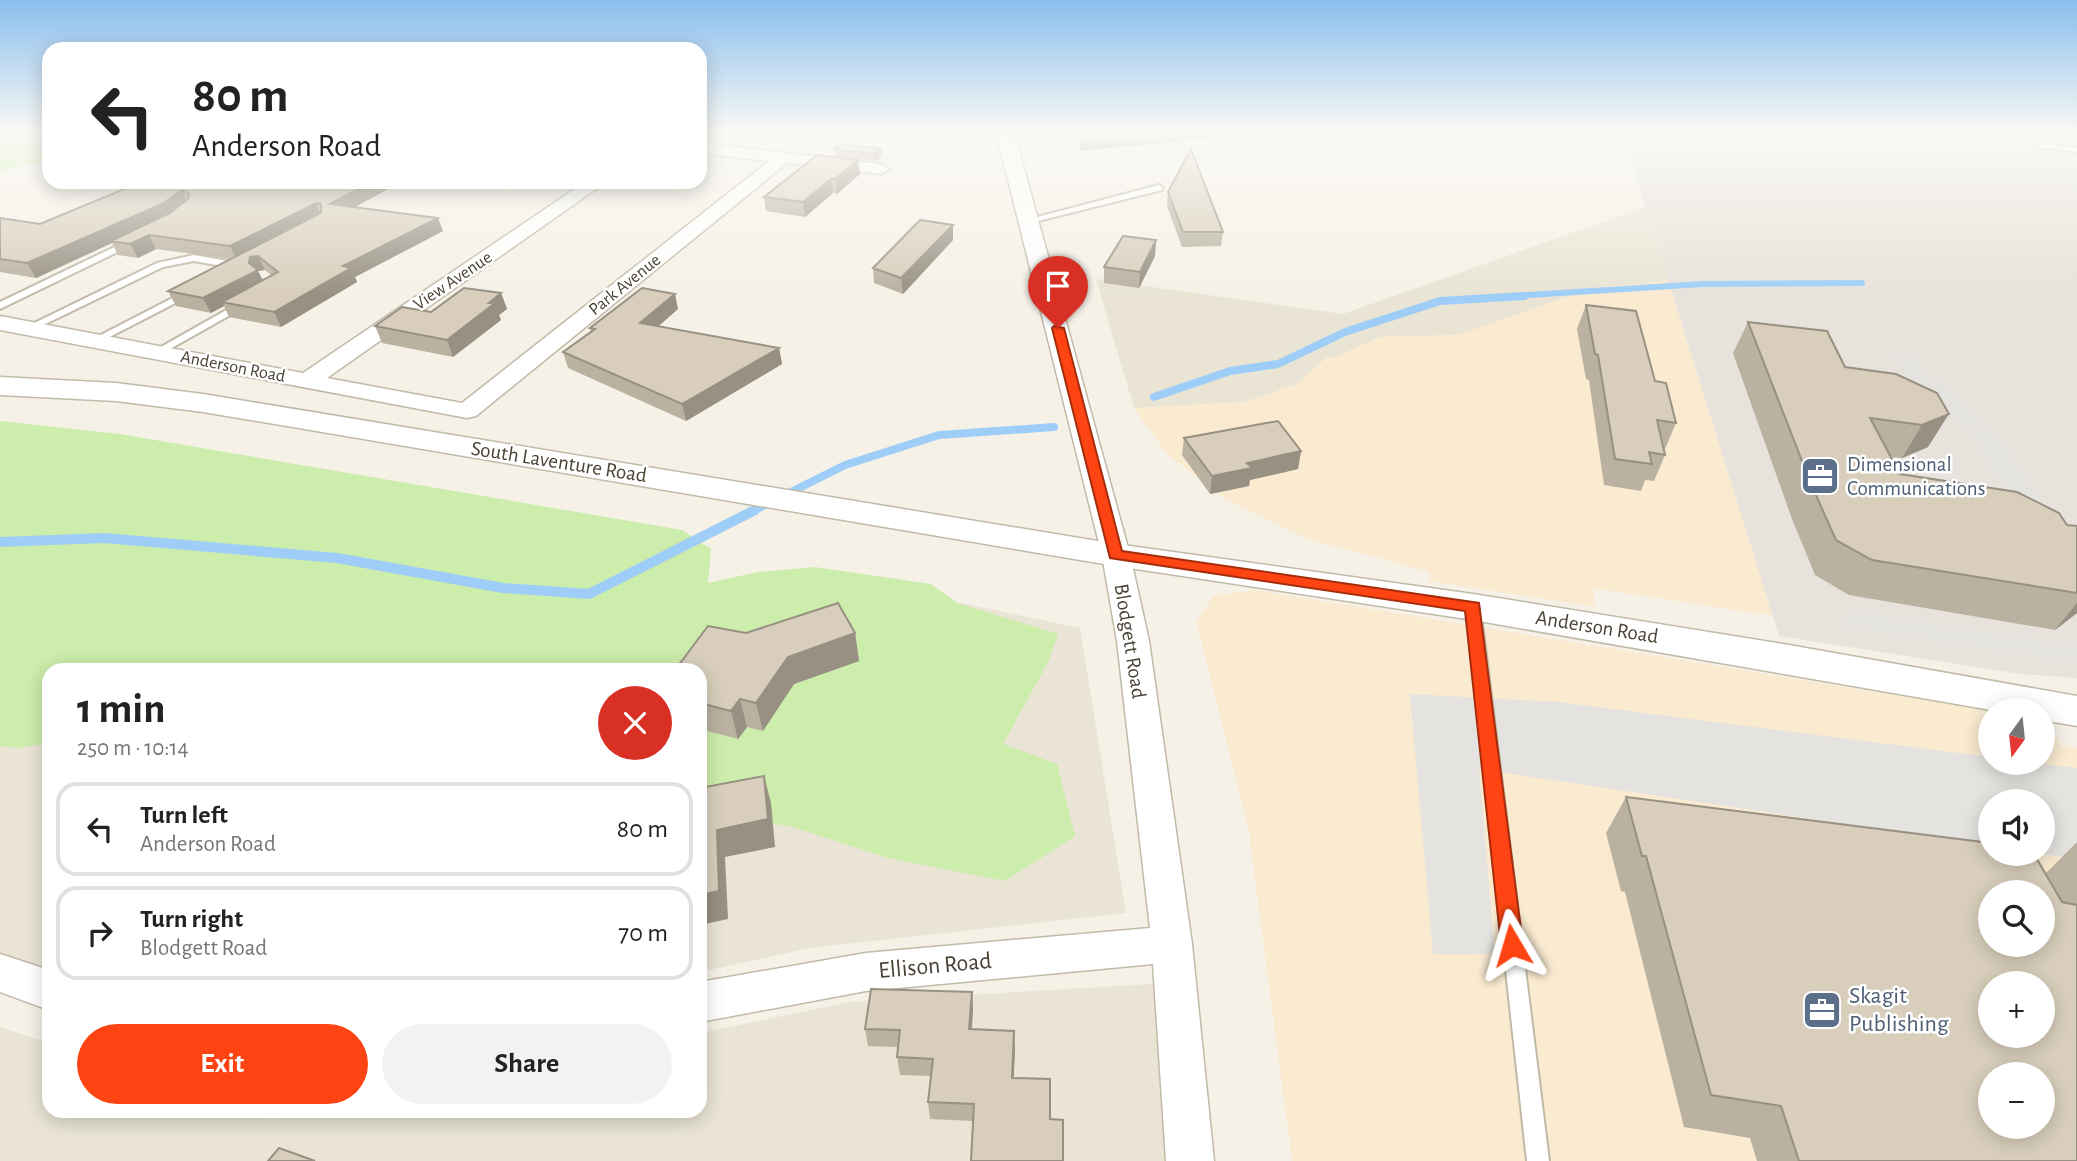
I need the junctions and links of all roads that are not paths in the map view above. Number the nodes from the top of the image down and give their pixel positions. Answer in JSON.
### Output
{"nodes":[{"id":1,"x":748,"y":186,"type":"edge"},
{"id":2,"x":1020,"y":186,"type":"edge"},
{"id":3,"x":1159,"y":188,"type":"dead end"},
{"id":4,"x":587,"y":189,"type":"edge"},
{"id":5,"x":1030,"y":220,"type":"junction"},
{"id":6,"x":138,"y":239,"type":"edge"},
{"id":7,"x":251,"y":260,"type":"edge"},
{"id":8,"x":239,"y":266,"type":"junction"},
{"id":9,"x":227,"y":272,"type":"edge"},
{"id":10,"x":203,"y":285,"type":"edge"},
{"id":11,"x":256,"y":296,"type":"edge"},
{"id":12,"x":0,"y":306,"type":"edge"},
{"id":13,"x":0,"y":323,"type":"edge"},
{"id":14,"x":29,"y":328,"type":"junction"},
{"id":15,"x":94,"y":341,"type":"junction"},
{"id":16,"x":157,"y":352,"type":"junction"},
{"id":17,"x":308,"y":380,"type":"junction"},
{"id":18,"x":0,"y":386,"type":"edge"},
{"id":19,"x":467,"y":411,"type":"joint"},
{"id":20,"x":1116,"y":555,"type":"junction"},
{"id":21,"x":1473,"y":607,"type":"junction"},
{"id":22,"x":2077,"y":711,"type":"edge"},
{"id":23,"x":1172,"y":944,"type":"junction"},
{"id":24,"x":0,"y":973,"type":"edge"},
{"id":25,"x":42,"y":988,"type":"edge"},
{"id":26,"x":707,"y":1001,"type":"edge"},
{"id":27,"x":1190,"y":1161,"type":"edge"},
{"id":28,"x":1538,"y":1161,"type":"edge"}],
"edges":[{"from":1,"to":19,"type":"street","name":"Park Avenue"},
{"from":2,"to":5,"type":"street","name":"Blodgett Road"},
{"from":3,"to":5,"type":"lane"},
{"from":4,"to":17,"type":"street","name":"View Avenue"},
{"from":5,"to":20,"type":"street","name":"Blodgett Road"},
{"from":6,"to":12,"type":"lane"},
{"from":7,"to":8,"type":"lane"},
{"from":8,"to":9,"type":"lane"},
{"from":8,"to":14,"type":"lane"},
{"from":10,"to":15,"type":"lane"},
{"from":11,"to":16,"type":"lane"},
{"from":13,"to":14,"type":"street","name":"Anderson Road"},
{"from":14,"to":15,"type":"street","name":"Anderson Road"},
{"from":15,"to":16,"type":"street","name":"Anderson Road"},
{"from":16,"to":17,"type":"street","name":"Anderson Road"},
{"from":17,"to":19,"type":"street","name":"Anderson Road"},
{"from":18,"to":20,"type":"street","name":"South Laventure Road"},
{"from":20,"to":21,"type":"street","name":"Anderson Road"},
{"from":20,"to":23,"type":"street","name":"Blodgett Road"},
{"from":21,"to":22,"type":"street","name":"Anderson Road"},
{"from":21,"to":28,"type":"lane"},
{"from":23,"to":26,"type":"street","name":"Ellison Road"},
{"from":23,"to":27,"type":"street","name":"Blodgett Road"},
{"from":24,"to":25,"type":"street"}]}
